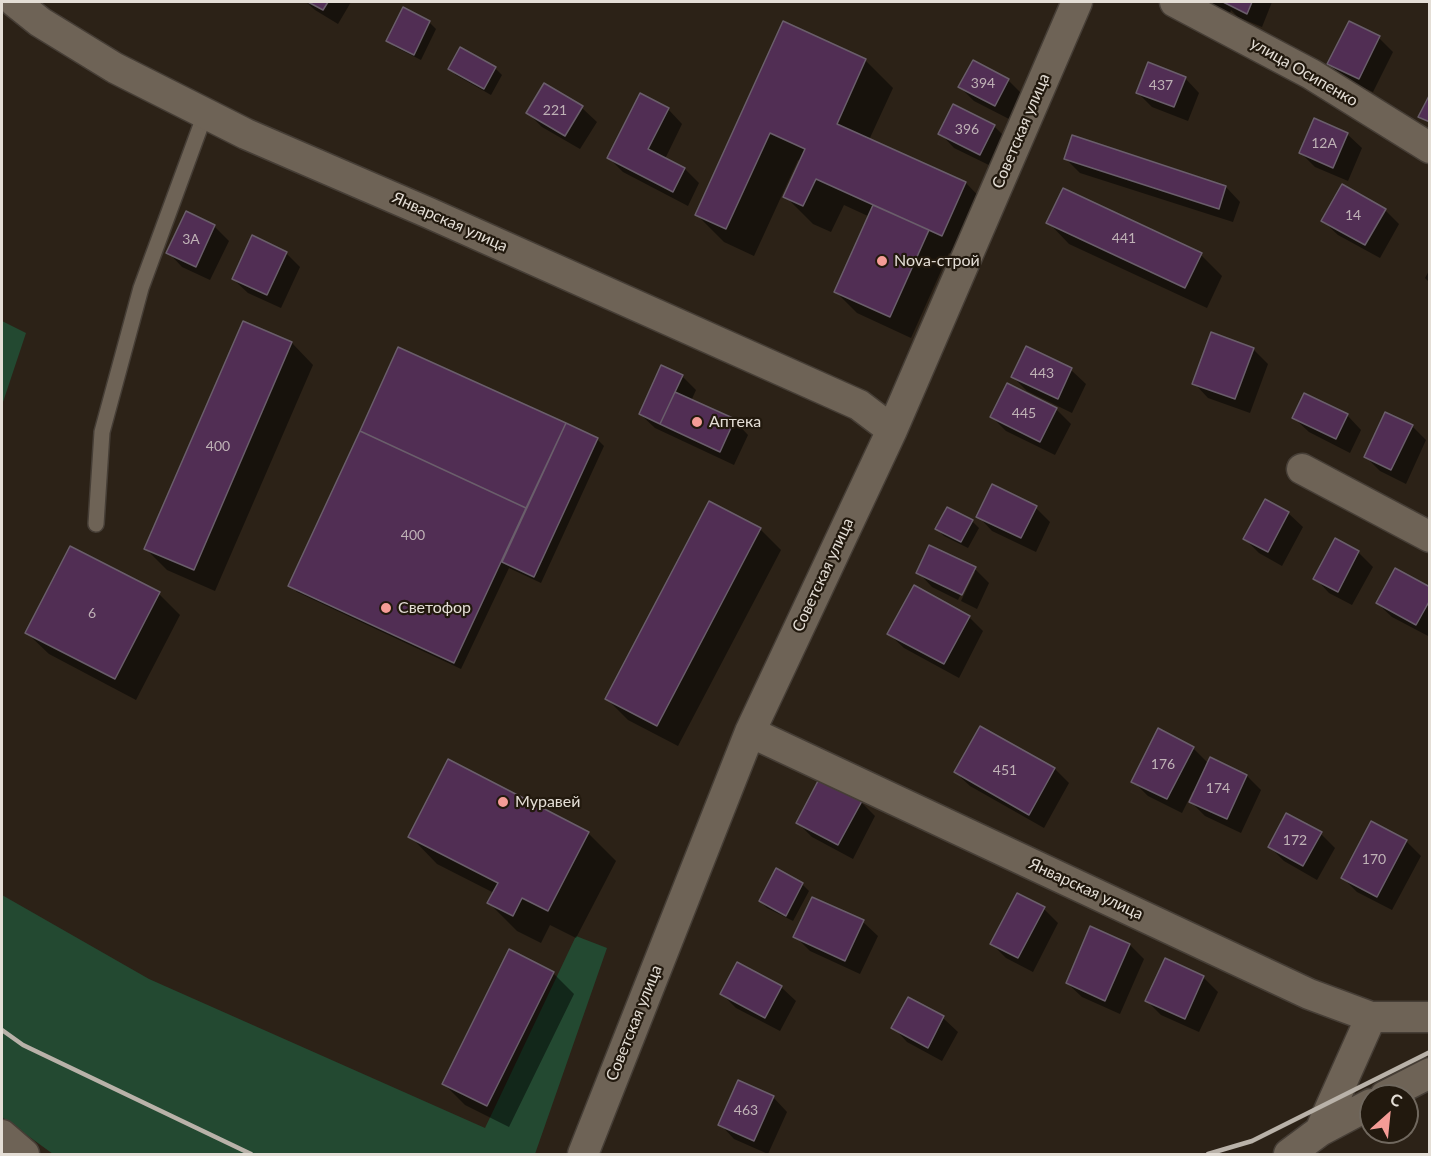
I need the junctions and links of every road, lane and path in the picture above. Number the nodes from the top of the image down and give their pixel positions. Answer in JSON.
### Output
{"nodes":[{"id":1,"x":15,"y":2,"type":"edge"},
{"id":2,"x":1077,"y":2,"type":"edge"},
{"id":3,"x":1175,"y":2,"type":"edge"},
{"id":4,"x":205,"y":114,"type":"junction"},
{"id":5,"x":1430,"y":148,"type":"edge"},
{"id":6,"x":892,"y":430,"type":"junction"},
{"id":7,"x":1302,"y":469,"type":"dead end"},
{"id":8,"x":96,"y":524,"type":"dead end"},
{"id":9,"x":1430,"y":537,"type":"edge"},
{"id":10,"x":750,"y":732,"type":"junction"},
{"id":11,"x":1371,"y":1017,"type":"junction"},
{"id":12,"x":1430,"y":1017,"type":"edge"},
{"id":13,"x":1430,"y":1072,"type":"edge"},
{"id":14,"x":1408,"y":1084,"type":"edge"},
{"id":15,"x":1359,"y":1110,"type":"edge"},
{"id":16,"x":1320,"y":1131,"type":"junction"},
{"id":17,"x":2,"y":1135,"type":"edge"},
{"id":18,"x":24,"y":1155,"type":"edge"},
{"id":19,"x":583,"y":1155,"type":"edge"},
{"id":20,"x":1289,"y":1155,"type":"edge"}],
"edges":[{"from":1,"to":4,"type":"street","name":"Январская улица"},
{"from":2,"to":6,"type":"street","name":"Советская улица"},
{"from":3,"to":5,"type":"street","name":"улица Осипенко"},
{"from":4,"to":6,"type":"street","name":"Январская улица"},
{"from":4,"to":8,"type":"lane"},
{"from":6,"to":10,"type":"street","name":"Советская улица"},
{"from":7,"to":9,"type":"street"},
{"from":10,"to":11,"type":"street","name":"Январская улица"},
{"from":10,"to":19,"type":"street","name":"Советская улица"},
{"from":11,"to":12,"type":"street","name":"Январская улица"},
{"from":11,"to":16,"type":"street"},
{"from":13,"to":14,"type":"street"},
{"from":15,"to":16,"type":"street"},
{"from":16,"to":20,"type":"street"},
{"from":17,"to":18,"type":"street"}]}
